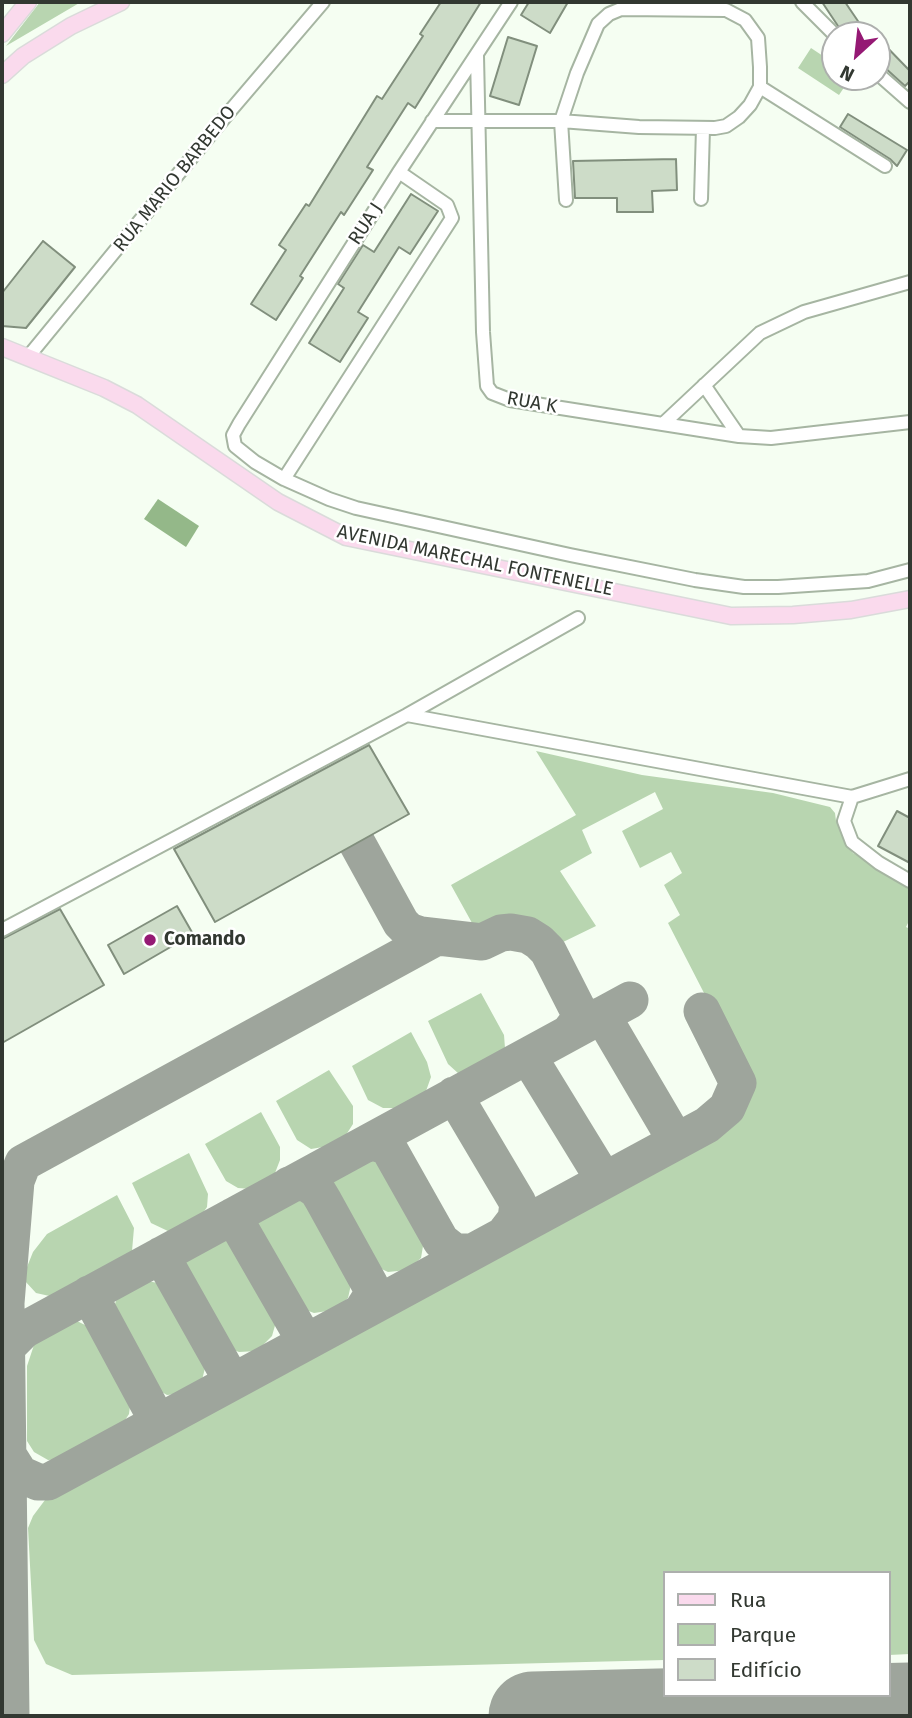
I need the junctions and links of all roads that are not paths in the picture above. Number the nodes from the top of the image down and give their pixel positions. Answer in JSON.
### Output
{"nodes":[{"id":1,"x":28,"y":2,"type":"edge"},
{"id":2,"x":121,"y":2,"type":"edge"},
{"id":3,"x":323,"y":2,"type":"edge"},
{"id":4,"x":511,"y":2,"type":"edge"},
{"id":5,"x":802,"y":2,"type":"edge"},
{"id":6,"x":821,"y":21,"type":"edge"},
{"id":7,"x":2,"y":34,"type":"edge"},
{"id":8,"x":477,"y":55,"type":"junction"},
{"id":9,"x":2,"y":75,"type":"edge"},
{"id":10,"x":891,"y":85,"type":"edge"},
{"id":11,"x":760,"y":87,"type":"junction"},
{"id":12,"x":910,"y":102,"type":"edge"},
{"id":13,"x":477,"y":120,"type":"junction"},
{"id":14,"x":432,"y":121,"type":"junction"},
{"id":15,"x":561,"y":121,"type":"junction"},
{"id":16,"x":703,"y":128,"type":"junction"},
{"id":17,"x":885,"y":166,"type":"dead end"},
{"id":18,"x":399,"y":172,"type":"junction"},
{"id":19,"x":701,"y":199,"type":"dead end"},
{"id":20,"x":566,"y":200,"type":"dead end"},
{"id":21,"x":910,"y":282,"type":"edge"},
{"id":22,"x":2,"y":347,"type":"edge"},
{"id":23,"x":28,"y":357,"type":"junction"},
{"id":24,"x":704,"y":385,"type":"junction"},
{"id":25,"x":910,"y":422,"type":"edge"},
{"id":26,"x":664,"y":423,"type":"junction"},
{"id":27,"x":739,"y":436,"type":"junction"},
{"id":28,"x":284,"y":479,"type":"junction"},
{"id":29,"x":910,"y":570,"type":"edge"},
{"id":30,"x":910,"y":599,"type":"edge"},
{"id":31,"x":578,"y":618,"type":"dead end"},
{"id":32,"x":407,"y":715,"type":"junction"},
{"id":33,"x":910,"y":779,"type":"edge"},
{"id":34,"x":852,"y":797,"type":"junction"},
{"id":35,"x":910,"y":880,"type":"edge"},
{"id":36,"x":2,"y":930,"type":"edge"}],
"edges":[{"from":1,"to":7,"type":"main road"},
{"from":2,"to":9,"type":"main road"},
{"from":3,"to":23,"type":"street","name":"RUA MARIO BARBEDO"},
{"from":4,"to":8,"type":"street","name":"RUA J"},
{"from":5,"to":6,"type":"street"},
{"from":8,"to":13,"type":"street","name":"RUA K"},
{"from":8,"to":14,"type":"street","name":"RUA J"},
{"from":10,"to":12,"type":"street"},
{"from":11,"to":15,"type":"street"},
{"from":11,"to":16,"type":"street"},
{"from":11,"to":17,"type":"street"},
{"from":13,"to":14,"type":"street"},
{"from":13,"to":15,"type":"street"},
{"from":13,"to":26,"type":"street","name":"RUA K"},
{"from":14,"to":18,"type":"street","name":"RUA J"},
{"from":15,"to":16,"type":"street"},
{"from":15,"to":20,"type":"street"},
{"from":16,"to":19,"type":"street"},
{"from":18,"to":28,"type":"street","name":"RUA J"},
{"from":18,"to":28,"type":"street"},
{"from":21,"to":24,"type":"street"},
{"from":22,"to":23,"type":"main road","name":"AVENIDA MARECHAL FONTENELLE"},
{"from":23,"to":30,"type":"main road","name":"AVENIDA MARECHAL FONTENELLE"},
{"from":24,"to":26,"type":"street"},
{"from":24,"to":27,"type":"street"},
{"from":25,"to":27,"type":"street","name":"RUA K"},
{"from":26,"to":27,"type":"street","name":"RUA K"},
{"from":28,"to":29,"type":"street"},
{"from":31,"to":32,"type":"street"},
{"from":32,"to":34,"type":"street"},
{"from":32,"to":36,"type":"street"},
{"from":33,"to":34,"type":"street"},
{"from":34,"to":35,"type":"street"}]}
